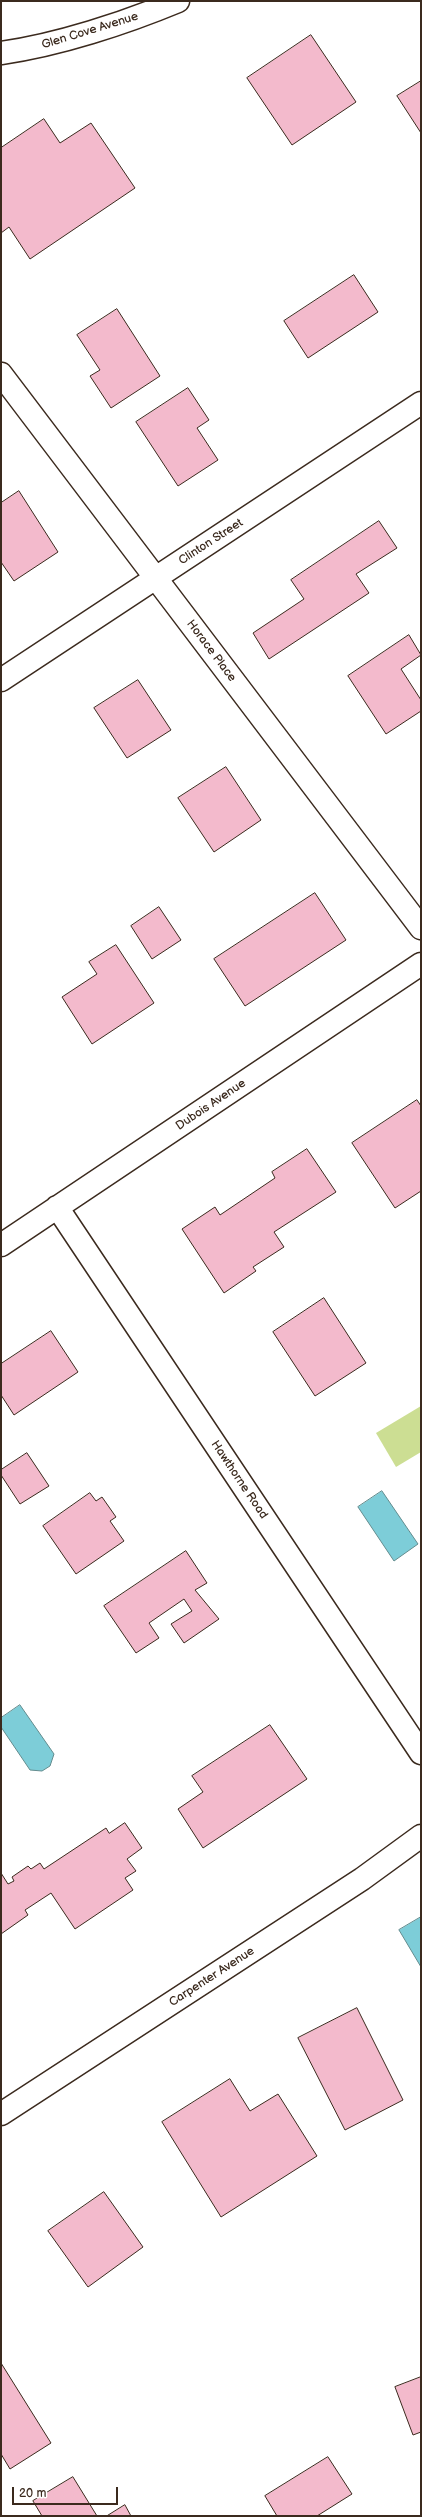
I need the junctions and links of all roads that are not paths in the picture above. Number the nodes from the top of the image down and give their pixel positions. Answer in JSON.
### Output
{"nodes":[{"id":1,"x":178,"y":1,"type":"edge"},
{"id":2,"x":1,"y":53,"type":"edge"},
{"id":3,"x":1,"y":374,"type":"edge"},
{"id":4,"x":421,"y":403,"type":"edge"},
{"id":5,"x":156,"y":578,"type":"junction"},
{"id":6,"x":1,"y":680,"type":"edge"},
{"id":7,"x":421,"y":928,"type":"edge"},
{"id":8,"x":421,"y":964,"type":"edge"},
{"id":9,"x":57,"y":1207,"type":"junction"},
{"id":10,"x":1,"y":1245,"type":"edge"},
{"id":11,"x":421,"y":1753,"type":"edge"},
{"id":12,"x":421,"y":1836,"type":"edge"},
{"id":13,"x":1,"y":2114,"type":"edge"}],
"edges":[{"from":1,"to":2,"type":"street","name":"Glen Cove Avenue"},
{"from":3,"to":5,"type":"street","name":"Horace Place"},
{"from":4,"to":5,"type":"street","name":"Clinton Street"},
{"from":5,"to":6,"type":"street","name":"Clinton Street"},
{"from":5,"to":7,"type":"street","name":"Horace Place"},
{"from":8,"to":9,"type":"street","name":"Dubois Avenue"},
{"from":9,"to":10,"type":"street","name":"Dubois Avenue"},
{"from":9,"to":11,"type":"street","name":"Hawthorne Road"},
{"from":12,"to":13,"type":"street","name":"Carpenter Avenue"}]}
